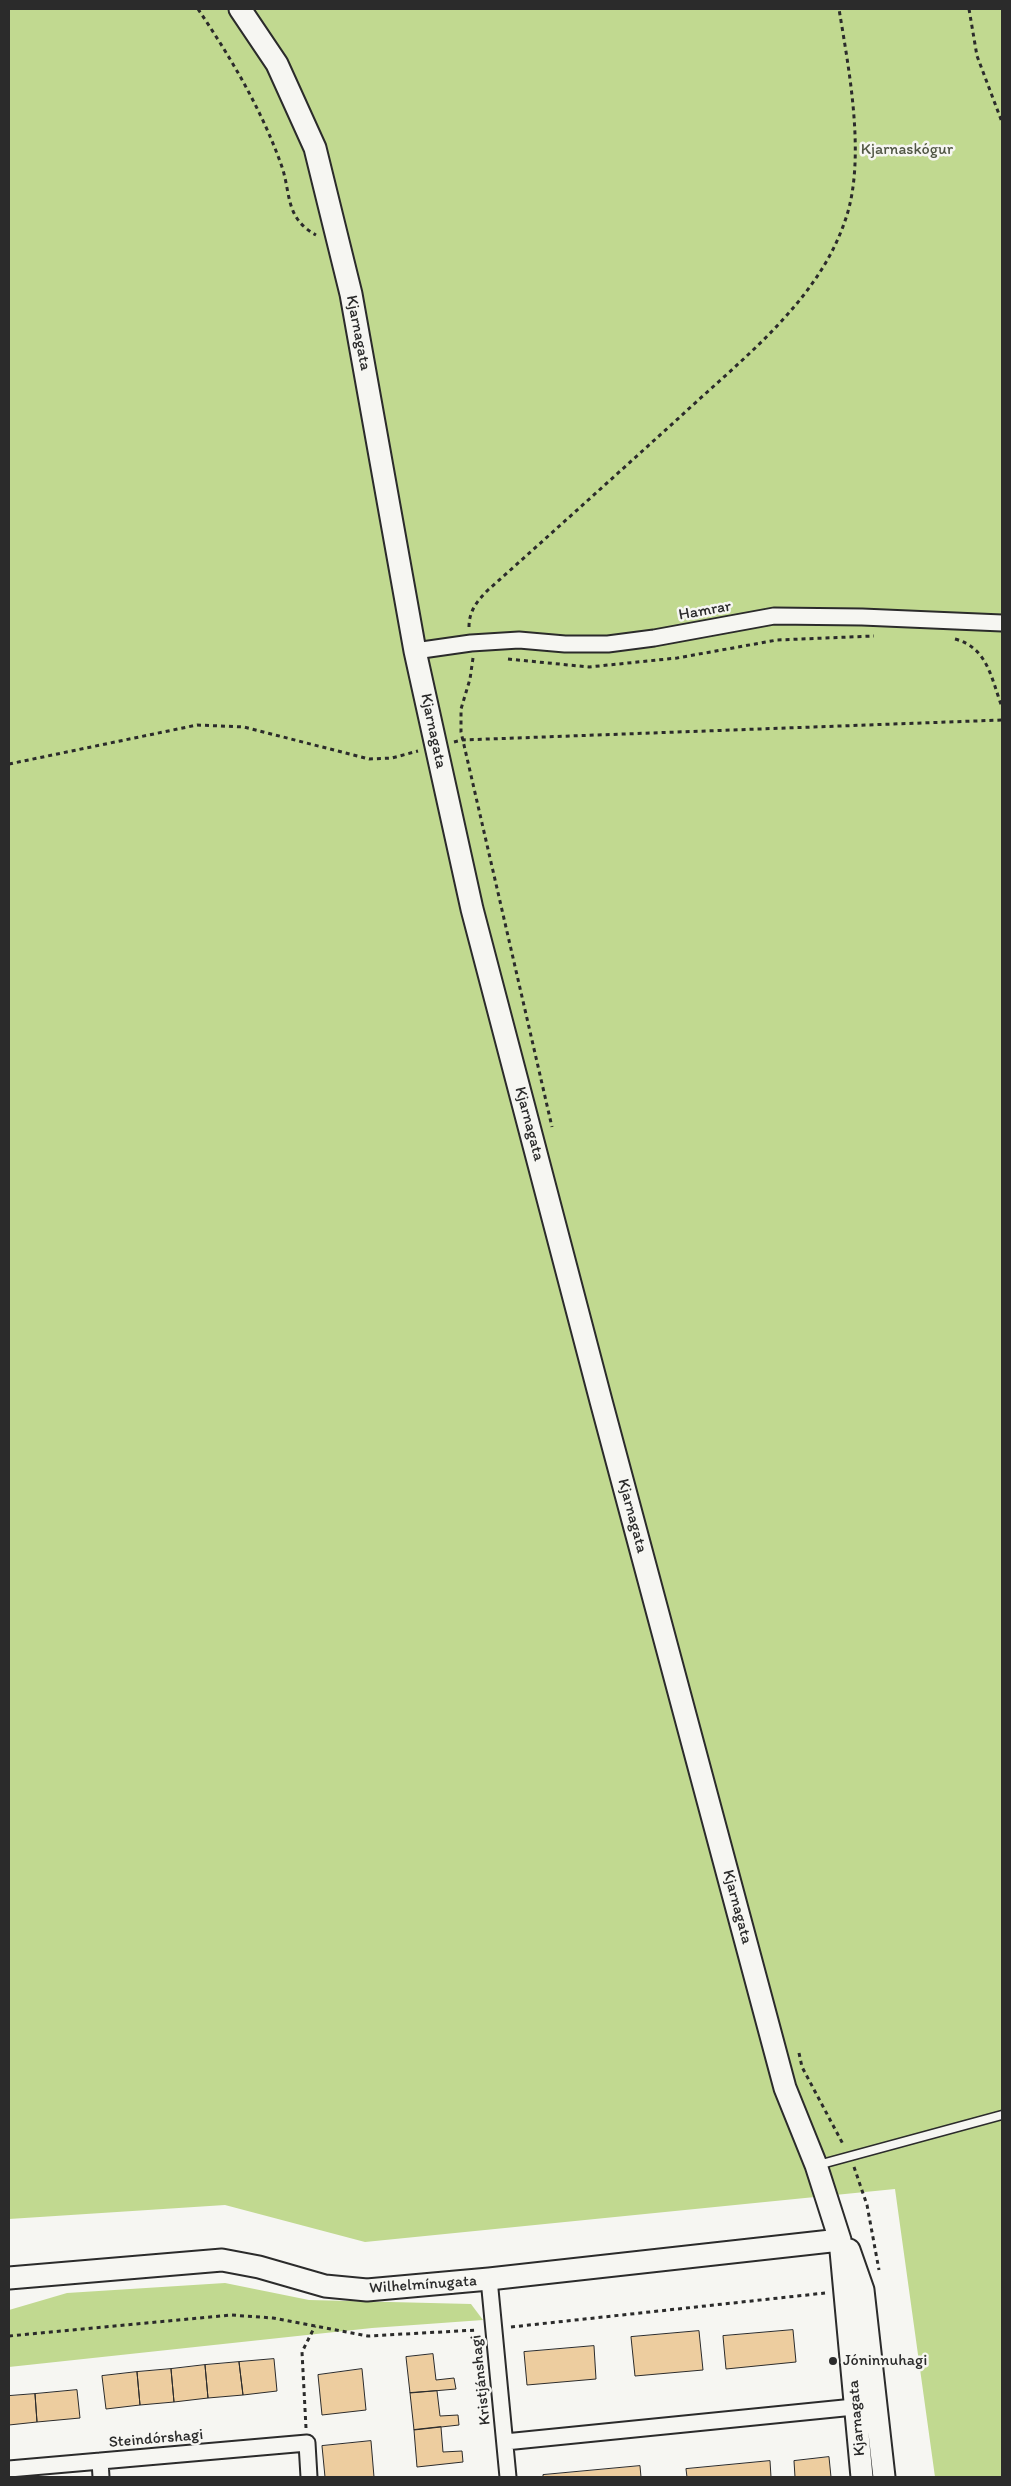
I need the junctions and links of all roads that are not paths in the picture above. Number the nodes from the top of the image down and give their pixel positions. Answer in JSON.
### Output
{"nodes":[{"id":1,"x":240,"y":9,"type":"edge"},
{"id":2,"x":1002,"y":622,"type":"edge"},
{"id":3,"x":415,"y":651,"type":"junction"},
{"id":4,"x":1002,"y":2115,"type":"edge"},
{"id":5,"x":816,"y":2165,"type":"junction"},
{"id":6,"x":840,"y":2240,"type":"junction"},
{"id":7,"x":9,"y":2278,"type":"edge"},
{"id":8,"x":489,"y":2280,"type":"junction"},
{"id":9,"x":866,"y":2406,"type":"junction"},
{"id":10,"x":505,"y":2442,"type":"junction"},
{"id":11,"x":100,"y":2461,"type":"junction"},
{"id":12,"x":9,"y":2469,"type":"edge"},
{"id":13,"x":101,"y":2477,"type":"edge"},
{"id":14,"x":309,"y":2477,"type":"edge"},
{"id":15,"x":508,"y":2477,"type":"edge"},
{"id":16,"x":862,"y":2477,"type":"edge"},
{"id":17,"x":884,"y":2477,"type":"edge"}],
"edges":[{"from":1,"to":3,"type":"street","name":"Kjarnagata"},
{"from":2,"to":3,"type":"street","name":"Hamrar"},
{"from":3,"to":5,"type":"street","name":"Kjarnagata"},
{"from":4,"to":5,"type":"lane"},
{"from":5,"to":6,"type":"street","name":"Kjarnagata"},
{"from":6,"to":8,"type":"street","name":"Wilhelmínugata"},
{"from":6,"to":9,"type":"street","name":"Kjarnagata"},
{"from":6,"to":9,"type":"street","name":"Kjarnagata"},
{"from":7,"to":8,"type":"street","name":"Wilhelmínugata"},
{"from":8,"to":10,"type":"street","name":"Kristjánshagi"},
{"from":9,"to":10,"type":"street"},
{"from":9,"to":16,"type":"street","name":"Kjarnagata"},
{"from":9,"to":17,"type":"street","name":"Kjarnagata"},
{"from":10,"to":15,"type":"street","name":"Kristjánshagi"},
{"from":11,"to":12,"type":"street","name":"Steindórshagi"},
{"from":11,"to":13,"type":"street"},
{"from":11,"to":14,"type":"street","name":"Steindórshagi"}]}
